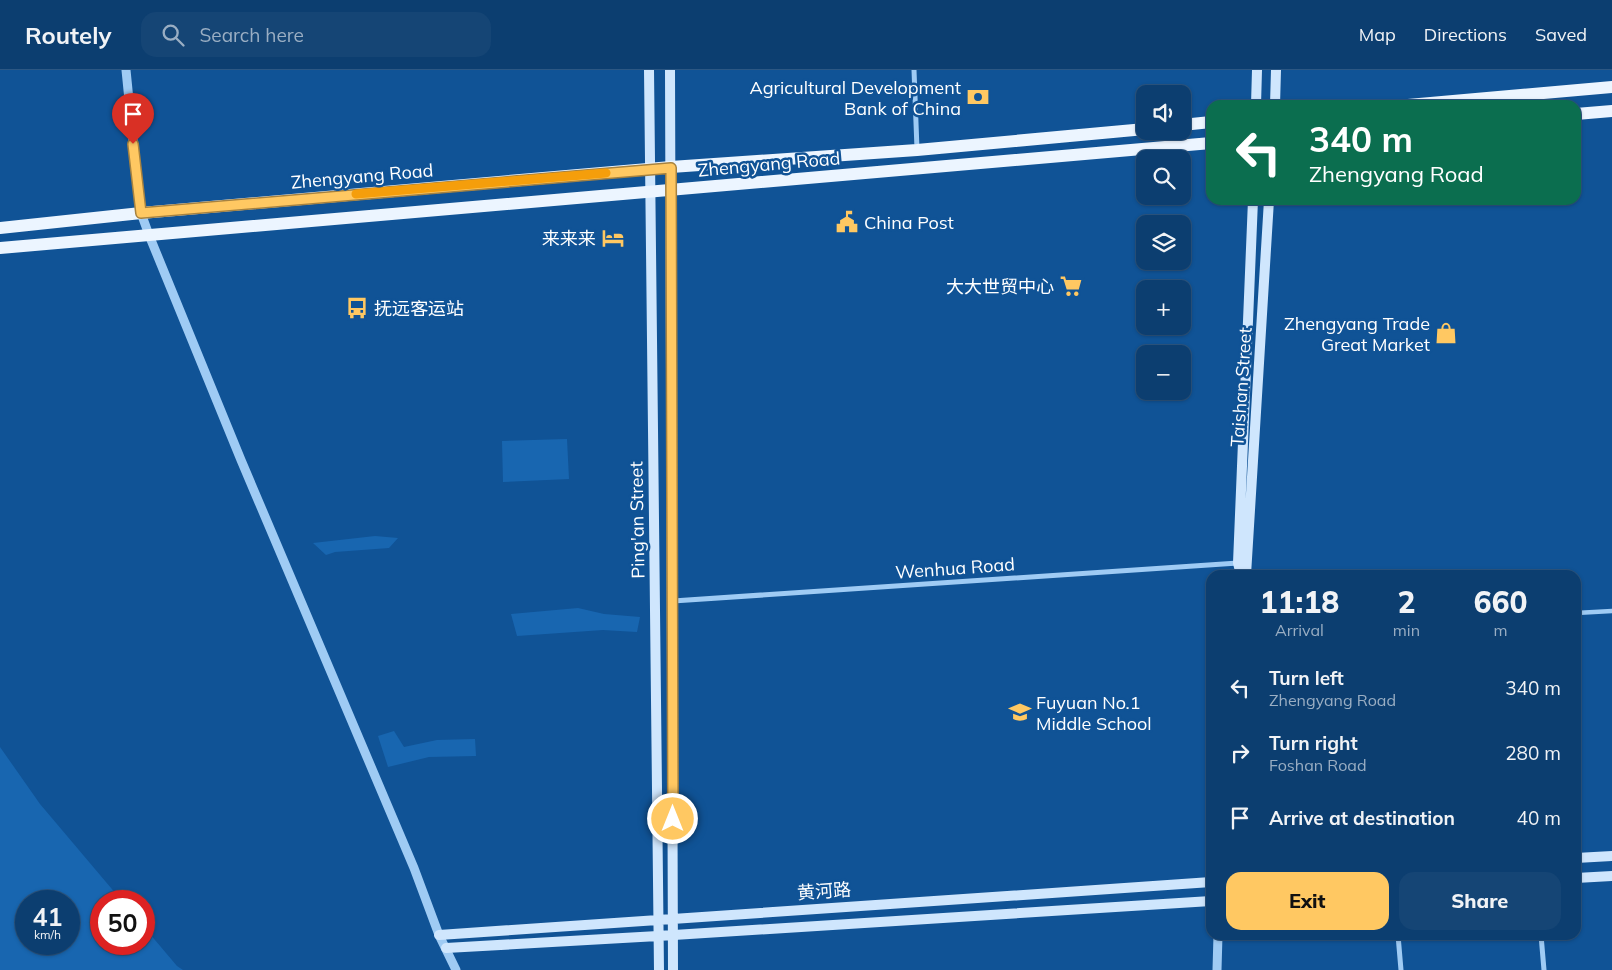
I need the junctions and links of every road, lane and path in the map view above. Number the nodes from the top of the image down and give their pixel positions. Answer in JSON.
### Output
{"nodes":[{"id":1,"x":126,"y":70,"type":"edge"},
{"id":2,"x":649,"y":70,"type":"edge"},
{"id":3,"x":670,"y":70,"type":"edge"},
{"id":4,"x":914,"y":70,"type":"edge"},
{"id":5,"x":1257,"y":70,"type":"edge"},
{"id":6,"x":1276,"y":70,"type":"edge"},
{"id":7,"x":1612,"y":87,"type":"edge"},
{"id":8,"x":1256,"y":100,"type":"edge"},
{"id":9,"x":1275,"y":100,"type":"edge"},
{"id":10,"x":1465,"y":100,"type":"edge"},
{"id":11,"x":1612,"y":112,"type":"edge"},
{"id":12,"x":1581,"y":114,"type":"edge"},
{"id":13,"x":1206,"y":123,"type":"edge"},
{"id":14,"x":1191,"y":124,"type":"edge"},
{"id":15,"x":1136,"y":129,"type":"edge"},
{"id":16,"x":1206,"y":142,"type":"edge"},
{"id":17,"x":917,"y":150,"type":"junction"},
{"id":18,"x":671,"y":168,"type":"junction"},
{"id":19,"x":650,"y":169,"type":"junction"},
{"id":20,"x":670,"y":190,"type":"junction"},
{"id":21,"x":650,"y":191,"type":"junction"},
{"id":22,"x":1253,"y":205,"type":"edge"},
{"id":23,"x":1269,"y":205,"type":"edge"},
{"id":24,"x":141,"y":213,"type":"junction"},
{"id":25,"x":0,"y":228,"type":"edge"},
{"id":26,"x":149,"y":235,"type":"junction"},
{"id":27,"x":0,"y":248,"type":"edge"},
{"id":28,"x":1238,"y":563,"type":"junction"},
{"id":29,"x":1240,"y":570,"type":"edge"},
{"id":30,"x":1246,"y":570,"type":"edge"},
{"id":31,"x":673,"y":601,"type":"junction"},
{"id":32,"x":1612,"y":611,"type":"edge"},
{"id":33,"x":1581,"y":613,"type":"edge"},
{"id":34,"x":1612,"y":856,"type":"edge"},
{"id":35,"x":1581,"y":858,"type":"edge"},
{"id":36,"x":1612,"y":876,"type":"edge"},
{"id":37,"x":1581,"y":878,"type":"edge"},
{"id":38,"x":1206,"y":882,"type":"edge"},
{"id":39,"x":1206,"y":901,"type":"edge"},
{"id":40,"x":657,"y":918,"type":"junction"},
{"id":41,"x":673,"y":918,"type":"junction"},
{"id":42,"x":440,"y":935,"type":"junction"},
{"id":43,"x":672,"y":935,"type":"junction"},
{"id":44,"x":658,"y":936,"type":"junction"},
{"id":45,"x":1218,"y":940,"type":"edge"},
{"id":46,"x":1398,"y":940,"type":"edge"},
{"id":47,"x":1541,"y":940,"type":"edge"},
{"id":48,"x":446,"y":948,"type":"junction"},
{"id":49,"x":456,"y":970,"type":"edge"},
{"id":50,"x":658,"y":970,"type":"edge"},
{"id":51,"x":673,"y":970,"type":"edge"},
{"id":52,"x":1217,"y":970,"type":"edge"},
{"id":53,"x":1401,"y":970,"type":"edge"},
{"id":54,"x":1544,"y":970,"type":"edge"}],
"edges":[{"from":1,"to":24,"type":"street"},
{"from":2,"to":19,"type":"main road","name":"Ping'an Street"},
{"from":3,"to":18,"type":"main road","name":"Ping'an Street"},
{"from":4,"to":17,"type":"street"},
{"from":5,"to":8,"type":"main road"},
{"from":6,"to":9,"type":"main road"},
{"from":7,"to":10,"type":"main road"},
{"from":11,"to":12,"type":"main road"},
{"from":13,"to":14,"type":"main road"},
{"from":15,"to":17,"type":"main road","name":"Zhengyang Road"},
{"from":16,"to":20,"type":"main road","name":"Zhengyang Road"},
{"from":17,"to":18,"type":"main road","name":"Zhengyang Road"},
{"from":18,"to":19,"type":"main road","name":"Zhengyang Road"},
{"from":18,"to":20,"type":"main road","name":"Ping'an Street"},
{"from":19,"to":21,"type":"main road","name":"Ping'an Street"},
{"from":19,"to":24,"type":"main road","name":"Zhengyang Road"},
{"from":20,"to":21,"type":"main road","name":"Zhengyang Road"},
{"from":20,"to":31,"type":"main road","name":"Ping'an Street"},
{"from":21,"to":26,"type":"main road","name":"Zhengyang Road"},
{"from":21,"to":40,"type":"main road","name":"Ping'an Street"},
{"from":22,"to":28,"type":"main road","name":"Taishan Street"},
{"from":23,"to":30,"type":"main road","name":"Taishan Street"},
{"from":24,"to":25,"type":"main road","name":"Zhengyang Road"},
{"from":24,"to":26,"type":"street"},
{"from":26,"to":27,"type":"main road","name":"Zhengyang Road"},
{"from":26,"to":42,"type":"street"},
{"from":28,"to":29,"type":"main road","name":"Taishan Street"},
{"from":28,"to":31,"type":"street","name":"Wenhua Road"},
{"from":31,"to":41,"type":"main road","name":"Ping'an Street"},
{"from":32,"to":33,"type":"street"},
{"from":34,"to":35,"type":"main road"},
{"from":36,"to":37,"type":"main road"},
{"from":38,"to":41,"type":"main road","name":"黄河路"},
{"from":39,"to":43,"type":"main road","name":"黄河路"},
{"from":40,"to":41,"type":"main road","name":"黄河路"},
{"from":40,"to":42,"type":"main road","name":"黄河路"},
{"from":40,"to":44,"type":"main road","name":"Ping'an Street"},
{"from":41,"to":43,"type":"main road","name":"Ping'an Street"},
{"from":42,"to":48,"type":"street"},
{"from":43,"to":44,"type":"main road","name":"黄河路"},
{"from":43,"to":51,"type":"main road","name":"Ping'an Street"},
{"from":44,"to":48,"type":"main road","name":"黄河路"},
{"from":44,"to":50,"type":"main road","name":"Ping'an Street"},
{"from":45,"to":52,"type":"street"},
{"from":46,"to":53,"type":"street"},
{"from":47,"to":54,"type":"street"},
{"from":48,"to":49,"type":"street"}]}
